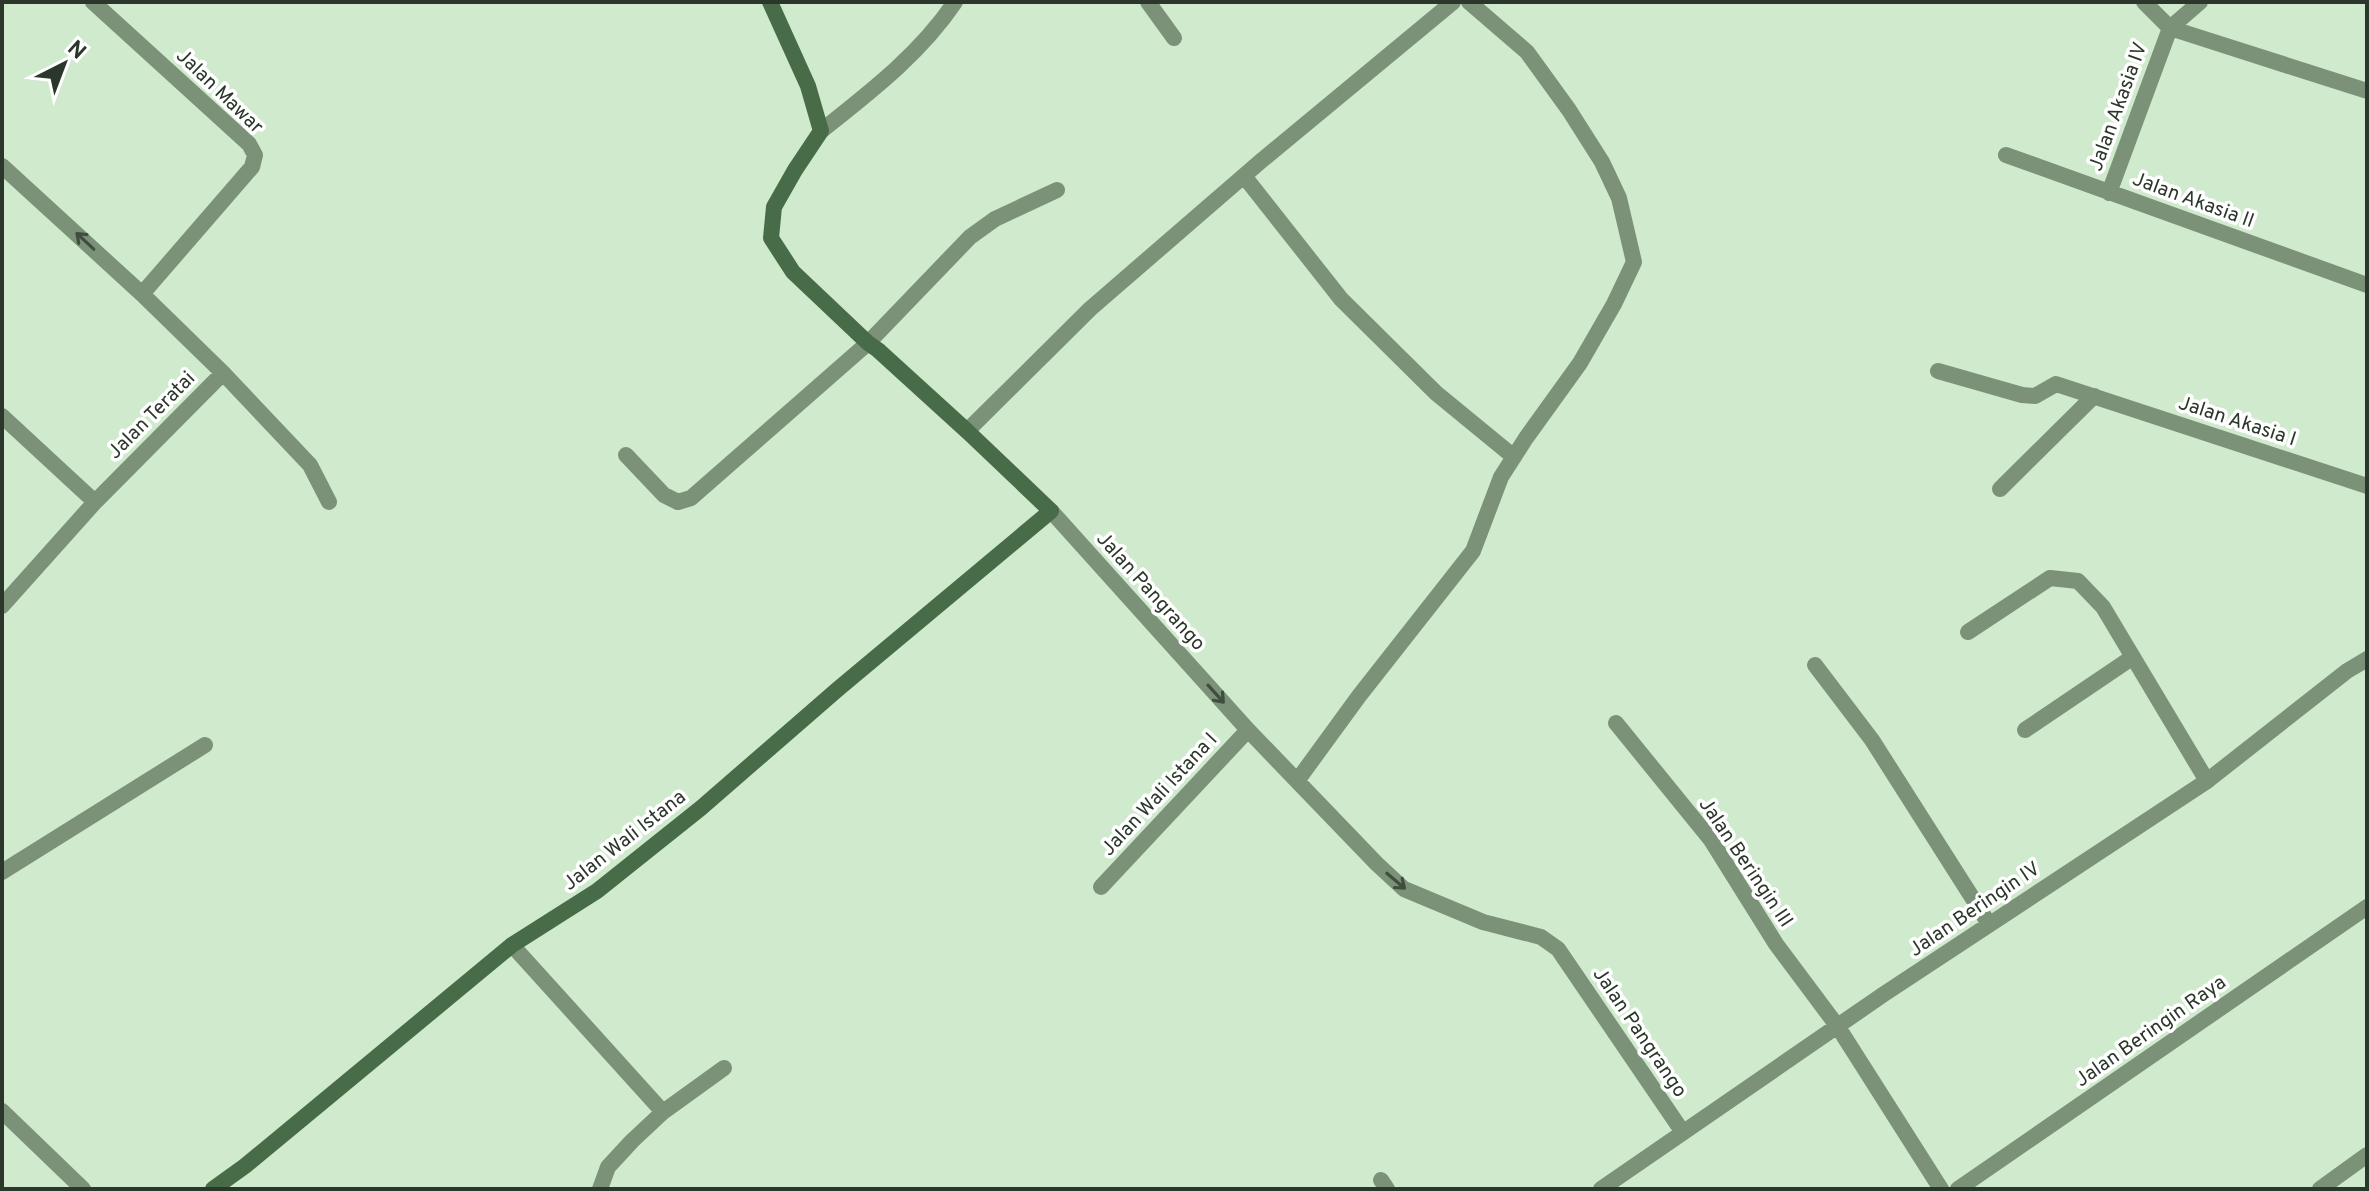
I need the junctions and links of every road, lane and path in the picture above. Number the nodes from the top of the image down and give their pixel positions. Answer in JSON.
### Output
{"nodes":[{"id":1,"x":93,"y":2,"type":"edge"},
{"id":2,"x":770,"y":2,"type":"edge"},
{"id":3,"x":955,"y":2,"type":"edge"},
{"id":4,"x":1148,"y":2,"type":"edge"},
{"id":5,"x":1453,"y":2,"type":"edge"},
{"id":6,"x":1469,"y":2,"type":"edge"},
{"id":7,"x":2144,"y":2,"type":"edge"},
{"id":8,"x":2200,"y":2,"type":"edge"},
{"id":9,"x":2170,"y":28,"type":"junction"},
{"id":10,"x":1174,"y":38,"type":"dead end"},
{"id":11,"x":2367,"y":91,"type":"edge"},
{"id":12,"x":821,"y":131,"type":"junction"},
{"id":13,"x":2006,"y":155,"type":"dead end"},
{"id":14,"x":2,"y":166,"type":"edge"},
{"id":15,"x":1244,"y":176,"type":"junction"},
{"id":16,"x":1057,"y":190,"type":"dead end"},
{"id":17,"x":2109,"y":193,"type":"junction"},
{"id":18,"x":2367,"y":285,"type":"edge"},
{"id":19,"x":142,"y":294,"type":"junction"},
{"id":20,"x":868,"y":343,"type":"junction"},
{"id":21,"x":1938,"y":371,"type":"dead end"},
{"id":22,"x":223,"y":373,"type":"junction"},
{"id":23,"x":2094,"y":396,"type":"junction"},
{"id":24,"x":2,"y":416,"type":"edge"},
{"id":25,"x":967,"y":431,"type":"junction"},
{"id":26,"x":626,"y":455,"type":"dead end"},
{"id":27,"x":1514,"y":457,"type":"junction"},
{"id":28,"x":2367,"y":486,"type":"edge"},
{"id":29,"x":2000,"y":489,"type":"dead end"},
{"id":30,"x":95,"y":502,"type":"junction"},
{"id":31,"x":329,"y":502,"type":"dead end"},
{"id":32,"x":1051,"y":511,"type":"junction"},
{"id":33,"x":2,"y":606,"type":"edge"},
{"id":34,"x":1968,"y":632,"type":"dead end"},
{"id":35,"x":2133,"y":657,"type":"junction"},
{"id":36,"x":2367,"y":659,"type":"edge"},
{"id":37,"x":1815,"y":665,"type":"dead end"},
{"id":38,"x":1616,"y":723,"type":"dead end"},
{"id":39,"x":1248,"y":730,"type":"junction"},
{"id":40,"x":2025,"y":730,"type":"dead end"},
{"id":41,"x":205,"y":745,"type":"dead end"},
{"id":42,"x":1297,"y":781,"type":"junction"},
{"id":43,"x":2207,"y":781,"type":"junction"},
{"id":44,"x":2,"y":872,"type":"edge"},
{"id":45,"x":1101,"y":887,"type":"dead end"},
{"id":46,"x":2367,"y":907,"type":"edge"},
{"id":47,"x":1989,"y":924,"type":"junction"},
{"id":48,"x":512,"y":945,"type":"junction"},
{"id":49,"x":1838,"y":1027,"type":"junction"},
{"id":50,"x":724,"y":1068,"type":"dead end"},
{"id":51,"x":2,"y":1111,"type":"edge"},
{"id":52,"x":663,"y":1112,"type":"junction"},
{"id":53,"x":1682,"y":1131,"type":"junction"},
{"id":54,"x":2367,"y":1155,"type":"edge"},
{"id":55,"x":83,"y":1189,"type":"edge"},
{"id":56,"x":213,"y":1189,"type":"edge"},
{"id":57,"x":600,"y":1189,"type":"edge"},
{"id":58,"x":1601,"y":1189,"type":"edge"},
{"id":59,"x":1941,"y":1189,"type":"edge"},
{"id":60,"x":1958,"y":1189,"type":"edge"},
{"id":61,"x":2320,"y":1189,"type":"edge"}],
"edges":[{"from":1,"to":19,"type":"street","name":"Jalan Mawar"},
{"from":2,"to":12,"type":"street"},
{"from":3,"to":12,"type":"street"},
{"from":4,"to":10,"type":"street"},
{"from":5,"to":15,"type":"street"},
{"from":6,"to":27,"type":"street"},
{"from":7,"to":9,"type":"street"},
{"from":8,"to":9,"type":"street","name":"Jalan Akasia IV"},
{"from":9,"to":11,"type":"street"},
{"from":9,"to":17,"type":"street","name":"Jalan Akasia IV"},
{"from":12,"to":20,"type":"street","name":"Jalan Pangrango"},
{"from":13,"to":17,"type":"street","name":"Jalan Akasia II"},
{"from":19,"to":14,"type":"street","name":"Jalan Teratai","one_way":true},
{"from":15,"to":25,"type":"street"},
{"from":15,"to":27,"type":"street"},
{"from":16,"to":20,"type":"street"},
{"from":17,"to":18,"type":"street","name":"Jalan Akasia II"},
{"from":19,"to":22,"type":"street","name":"Jalan Teratai"},
{"from":20,"to":25,"type":"street","name":"Jalan Pangrango"},
{"from":20,"to":26,"type":"street"},
{"from":21,"to":23,"type":"street","name":"Jalan Akasia I"},
{"from":22,"to":30,"type":"street","name":"Jalan Teratai"},
{"from":22,"to":31,"type":"street"},
{"from":23,"to":28,"type":"street","name":"Jalan Akasia I"},
{"from":23,"to":29,"type":"street"},
{"from":24,"to":30,"type":"street"},
{"from":25,"to":32,"type":"street","name":"Jalan Pangrango"},
{"from":27,"to":42,"type":"street"},
{"from":30,"to":33,"type":"street","name":"Jalan Teratai"},
{"from":32,"to":39,"type":"street","name":"Jalan Pangrango","one_way":true},
{"from":32,"to":48,"type":"street","name":"Jalan Wali Istana"},
{"from":34,"to":35,"type":"street"},
{"from":35,"to":40,"type":"street"},
{"from":35,"to":43,"type":"street"},
{"from":36,"to":43,"type":"street","name":"Jalan Beringin IV"},
{"from":37,"to":47,"type":"street"},
{"from":38,"to":49,"type":"street","name":"Jalan Beringin III"},
{"from":39,"to":42,"type":"street","name":"Jalan Pangrango"},
{"from":39,"to":45,"type":"street","name":"Jalan Wali Istana I"},
{"from":41,"to":44,"type":"street"},
{"from":42,"to":53,"type":"street","name":"Jalan Pangrango","one_way":true},
{"from":43,"to":47,"type":"street","name":"Jalan Beringin IV"},
{"from":46,"to":60,"type":"street","name":"Jalan Beringin Raya"},
{"from":47,"to":49,"type":"street","name":"Jalan Beringin IV"},
{"from":48,"to":52,"type":"street"},
{"from":48,"to":56,"type":"street","name":"Jalan Wali Istana"},
{"from":49,"to":53,"type":"street","name":"Jalan Beringin IV"},
{"from":49,"to":59,"type":"street","name":"Jalan Beringin III"},
{"from":50,"to":52,"type":"street"},
{"from":51,"to":55,"type":"street"},
{"from":52,"to":57,"type":"street"},
{"from":53,"to":58,"type":"street","name":"Jalan Beringin IV"},
{"from":54,"to":61,"type":"street"}]}
